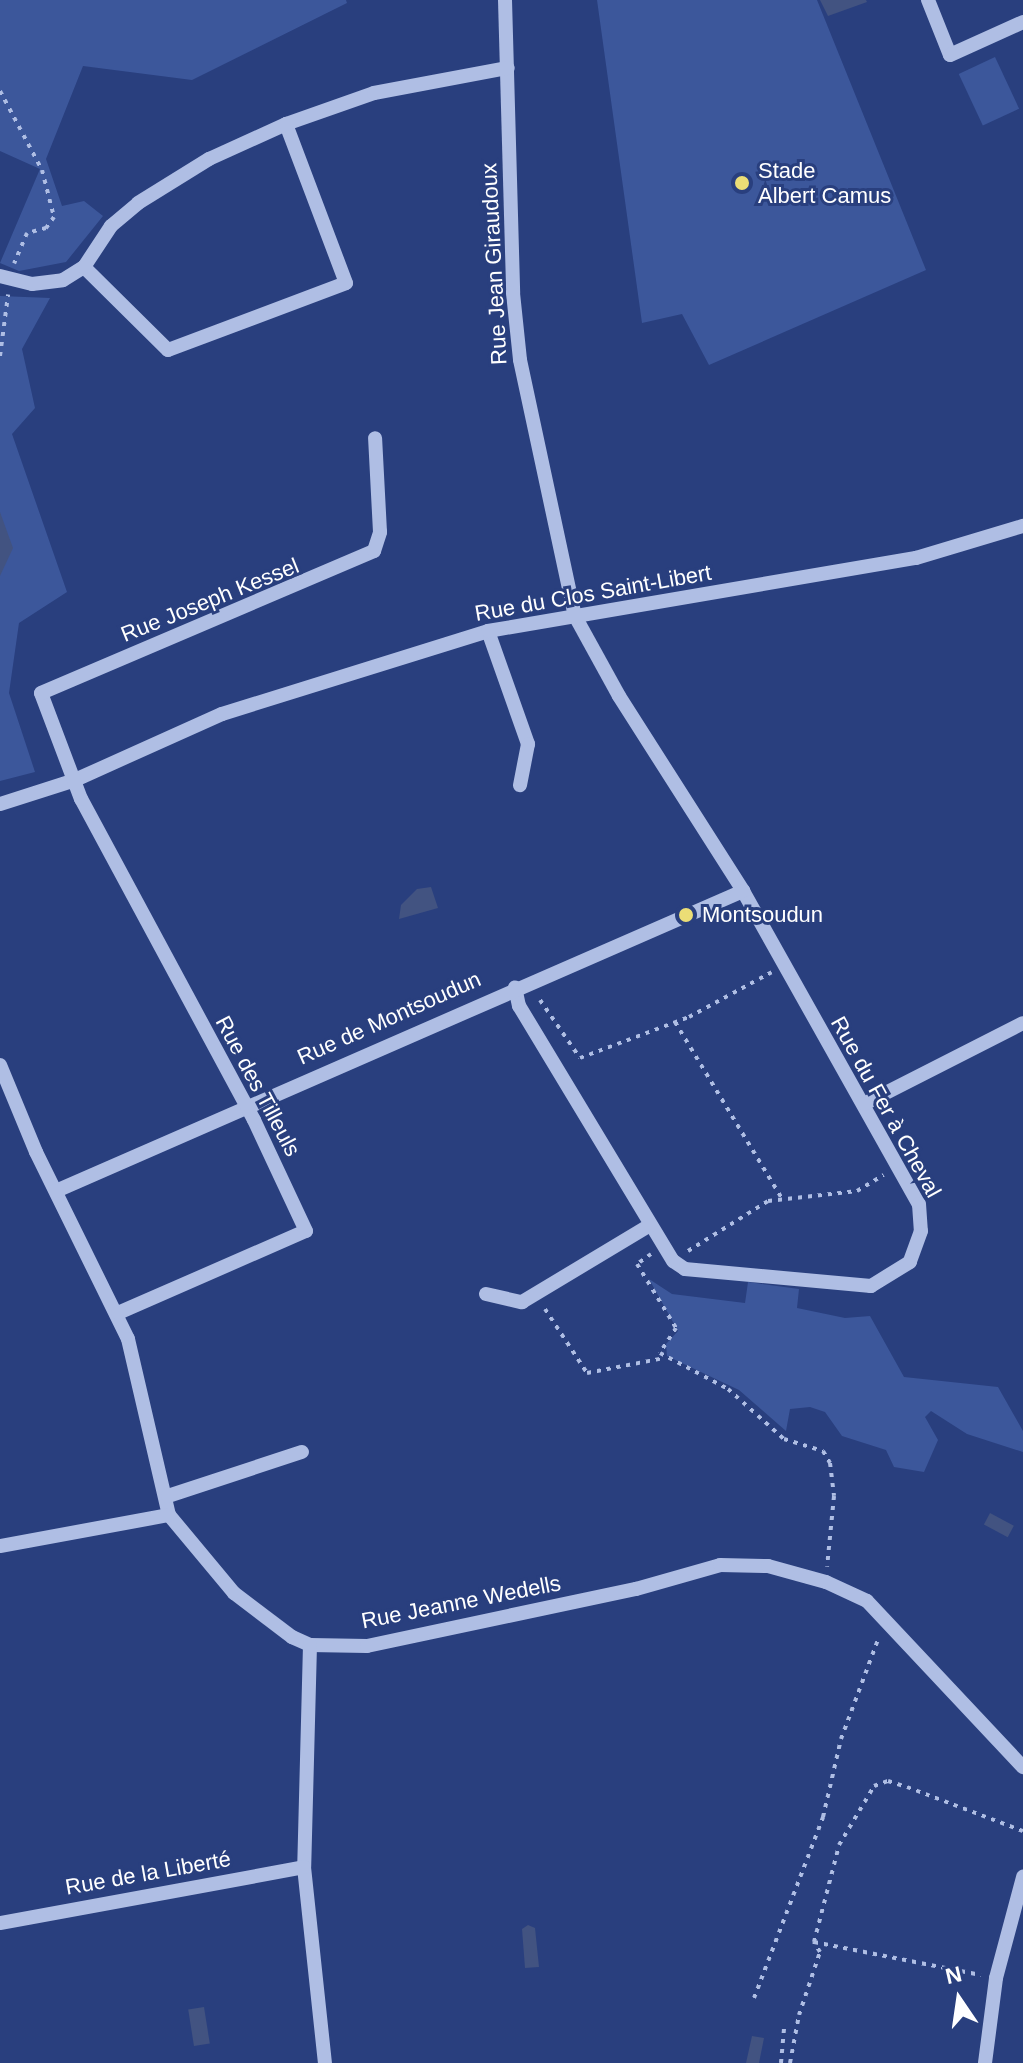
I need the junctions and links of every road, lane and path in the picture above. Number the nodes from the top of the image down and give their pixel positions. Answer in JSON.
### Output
{"nodes":[{"id":1,"x":505,"y":0,"type":"edge"},
{"id":2,"x":928,"y":0,"type":"edge"},
{"id":3,"x":1023,"y":22,"type":"edge"},
{"id":4,"x":508,"y":68,"type":"junction"},
{"id":5,"x":0,"y":91,"type":"edge"},
{"id":6,"x":286,"y":124,"type":"junction"},
{"id":7,"x":84,"y":267,"type":"junction"},
{"id":8,"x":5,"y":278,"type":"edge"},
{"id":9,"x":0,"y":356,"type":"edge"},
{"id":10,"x":375,"y":438,"type":"dead end"},
{"id":11,"x":1023,"y":526,"type":"edge"},
{"id":12,"x":575,"y":616,"type":"junction"},
{"id":13,"x":488,"y":631,"type":"junction"},
{"id":14,"x":75,"y":780,"type":"junction"},
{"id":15,"x":520,"y":785,"type":"dead end"},
{"id":16,"x":0,"y":804,"type":"edge"},
{"id":17,"x":743,"y":891,"type":"junction"},
{"id":18,"x":782,"y":967,"type":"junction"},
{"id":19,"x":515,"y":987,"type":"junction"},
{"id":20,"x":519,"y":1006,"type":"junction"},
{"id":21,"x":675,"y":1022,"type":"junction"},
{"id":22,"x":1023,"y":1023,"type":"edge"},
{"id":23,"x":0,"y":1065,"type":"edge"},
{"id":24,"x":864,"y":1104,"type":"junction"},
{"id":25,"x":246,"y":1105,"type":"junction"},
{"id":26,"x":898,"y":1166,"type":"junction"},
{"id":27,"x":56,"y":1191,"type":"junction"},
{"id":28,"x":782,"y":1199,"type":"junction"},
{"id":29,"x":650,"y":1225,"type":"junction"},
{"id":30,"x":663,"y":1246,"type":"junction"},
{"id":31,"x":673,"y":1261,"type":"junction"},
{"id":32,"x":536,"y":1293,"type":"junction"},
{"id":33,"x":486,"y":1294,"type":"dead end"},
{"id":34,"x":118,"y":1313,"type":"junction"},
{"id":35,"x":664,"y":1357,"type":"junction"},
{"id":36,"x":302,"y":1452,"type":"dead end"},
{"id":37,"x":168,"y":1496,"type":"junction"},
{"id":38,"x":169,"y":1515,"type":"junction"},
{"id":39,"x":0,"y":1546,"type":"edge"},
{"id":40,"x":826,"y":1582,"type":"junction"},
{"id":41,"x":884,"y":1615,"type":"junction"},
{"id":42,"x":310,"y":1645,"type":"junction"},
{"id":43,"x":1023,"y":1767,"type":"edge"},
{"id":44,"x":1023,"y":1831,"type":"edge"},
{"id":45,"x":304,"y":1867,"type":"junction"},
{"id":46,"x":1023,"y":1877,"type":"edge"},
{"id":47,"x":0,"y":1923,"type":"edge"},
{"id":48,"x":814,"y":1942,"type":"junction"},
{"id":49,"x":996,"y":1978,"type":"junction"},
{"id":50,"x":754,"y":1998,"type":"dead end"},
{"id":51,"x":784,"y":2025,"type":"dead end"},
{"id":52,"x":325,"y":2063,"type":"edge"},
{"id":53,"x":781,"y":2063,"type":"edge"},
{"id":54,"x":790,"y":2063,"type":"edge"},
{"id":55,"x":985,"y":2063,"type":"edge"}],
"edges":[{"from":1,"to":4,"type":"street","name":"Rue Jean Giraudoux"},
{"from":2,"to":3,"type":"street"},
{"from":4,"to":6,"type":"street"},
{"from":4,"to":12,"type":"street","name":"Rue Jean Giraudoux"},
{"from":5,"to":8,"type":"path"},
{"from":6,"to":7,"type":"street"},
{"from":6,"to":7,"type":"street"},
{"from":7,"to":8,"type":"street"},
{"from":8,"to":9,"type":"path"},
{"from":10,"to":14,"type":"street","name":"Rue Joseph Kessel"},
{"from":11,"to":12,"type":"street","name":"Rue du Clos Saint-Libert"},
{"from":12,"to":13,"type":"street","name":"Rue du Clos Saint-Libert"},
{"from":12,"to":17,"type":"street","name":"Rue du Fer à Cheval"},
{"from":13,"to":14,"type":"street","name":"Rue du Clos Saint-Libert"},
{"from":13,"to":15,"type":"street"},
{"from":14,"to":16,"type":"street","name":"Rue du Clos Saint-Libert"},
{"from":14,"to":25,"type":"street","name":"Rue des Tilleuls"},
{"from":17,"to":18,"type":"street","name":"Rue du Fer à Cheval"},
{"from":17,"to":19,"type":"street","name":"Rue de Montsoudun"},
{"from":18,"to":21,"type":"path"},
{"from":18,"to":24,"type":"street","name":"Rue du Fer à Cheval"},
{"from":19,"to":20,"type":"street"},
{"from":19,"to":25,"type":"street","name":"Rue de Montsoudun"},
{"from":20,"to":21,"type":"path"},
{"from":20,"to":29,"type":"street"},
{"from":21,"to":28,"type":"path"},
{"from":22,"to":24,"type":"street"},
{"from":23,"to":27,"type":"street"},
{"from":24,"to":26,"type":"street","name":"Rue du Fer à Cheval"},
{"from":25,"to":27,"type":"street","name":"Rue de Montsoudun"},
{"from":25,"to":34,"type":"street","name":"Rue des Tilleuls"},
{"from":26,"to":28,"type":"path"},
{"from":26,"to":31,"type":"street","name":"Rue du Fer à Cheval"},
{"from":27,"to":34,"type":"street"},
{"from":28,"to":31,"type":"path"},
{"from":29,"to":30,"type":"street"},
{"from":29,"to":32,"type":"street"},
{"from":30,"to":31,"type":"street"},
{"from":30,"to":35,"type":"path"},
{"from":32,"to":33,"type":"street"},
{"from":32,"to":35,"type":"path"},
{"from":34,"to":37,"type":"street"},
{"from":35,"to":40,"type":"path"},
{"from":36,"to":37,"type":"street"},
{"from":37,"to":38,"type":"street"},
{"from":38,"to":39,"type":"street"},
{"from":38,"to":42,"type":"street"},
{"from":40,"to":41,"type":"street","name":"Rue Jeanne Wedells"},
{"from":40,"to":42,"type":"street","name":"Rue Jeanne Wedells"},
{"from":41,"to":43,"type":"street","name":"Rue Jeanne Wedells"},
{"from":41,"to":50,"type":"path"},
{"from":42,"to":45,"type":"street"},
{"from":44,"to":48,"type":"path"},
{"from":45,"to":47,"type":"street","name":"Rue de la Liberté"},
{"from":45,"to":52,"type":"street"},
{"from":46,"to":49,"type":"street"},
{"from":48,"to":49,"type":"path"},
{"from":48,"to":54,"type":"path"},
{"from":49,"to":55,"type":"street"},
{"from":51,"to":53,"type":"path"}]}
